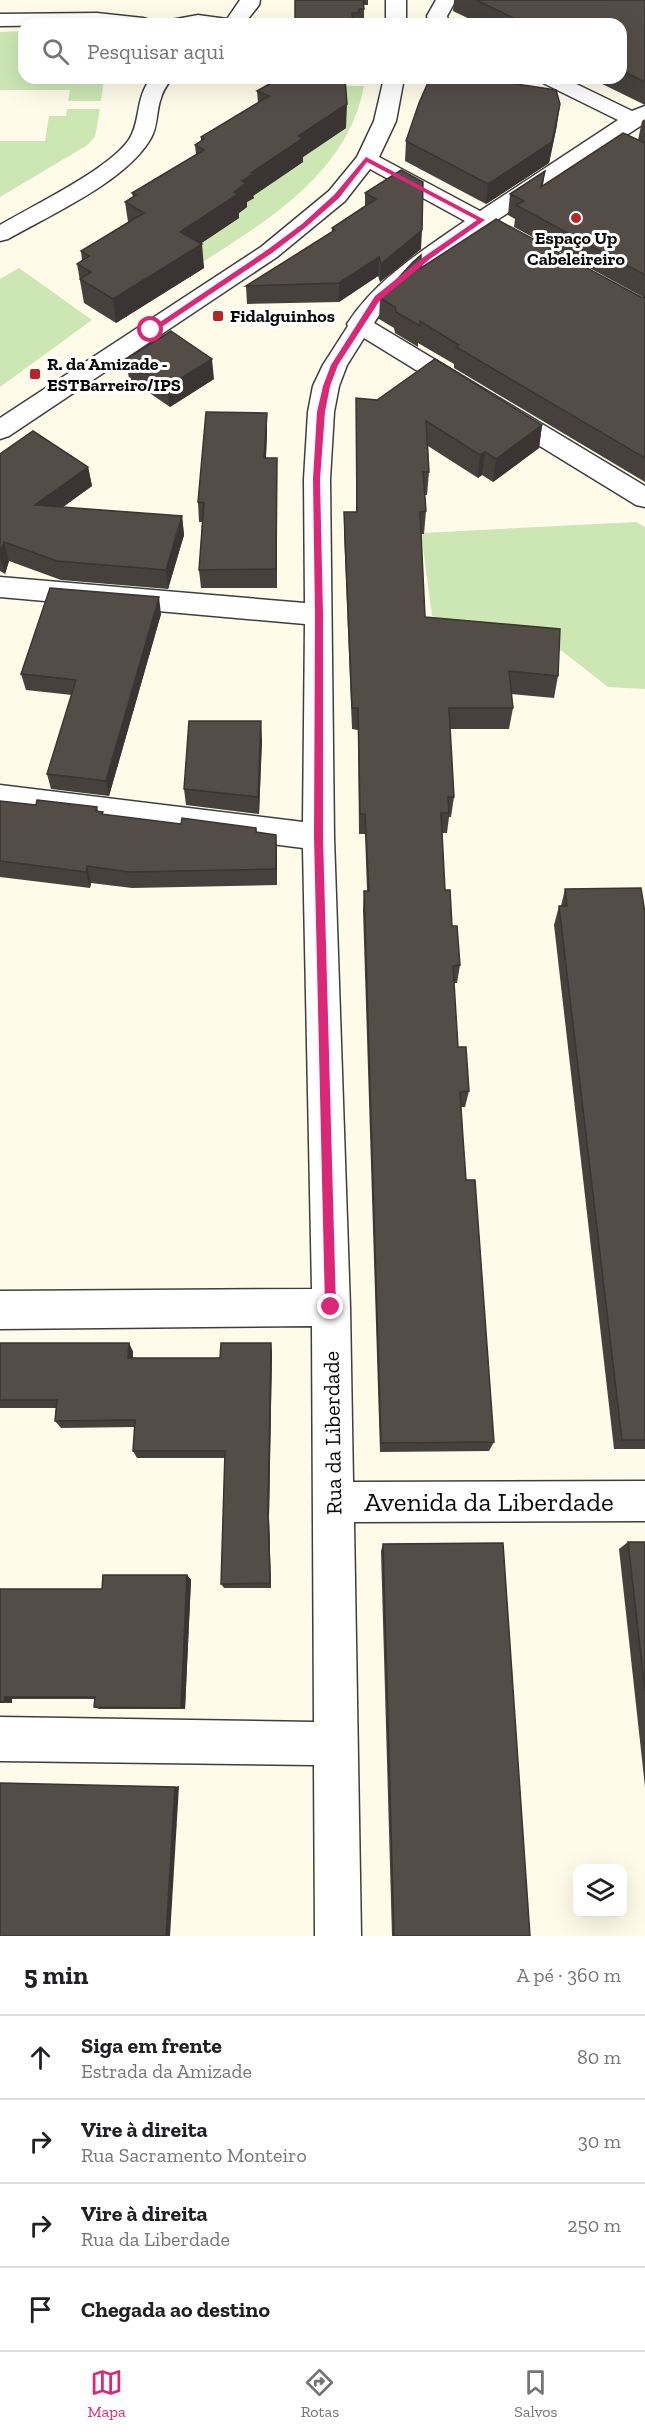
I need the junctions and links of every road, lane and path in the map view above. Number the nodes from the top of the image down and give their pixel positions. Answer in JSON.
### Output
{"nodes":[{"id":1,"x":250,"y":0,"type":"edge"},
{"id":2,"x":396,"y":0,"type":"edge"},
{"id":3,"x":446,"y":0,"type":"edge"},
{"id":4,"x":239,"y":18,"type":"edge"},
{"id":5,"x":396,"y":18,"type":"edge"},
{"id":6,"x":438,"y":18,"type":"edge"},
{"id":7,"x":0,"y":20,"type":"edge"},
{"id":8,"x":18,"y":20,"type":"edge"},
{"id":9,"x":157,"y":84,"type":"edge"},
{"id":10,"x":393,"y":84,"type":"edge"},
{"id":11,"x":563,"y":84,"type":"edge"},
{"id":12,"x":640,"y":116,"type":"edge"},
{"id":13,"x":366,"y":159,"type":"junction"},
{"id":14,"x":481,"y":220,"type":"junction"},
{"id":15,"x":0,"y":234,"type":"edge"},
{"id":16,"x":512,"y":237,"type":"edge"},
{"id":17,"x":359,"y":324,"type":"junction"},
{"id":18,"x":0,"y":430,"type":"edge"},
{"id":19,"x":645,"y":498,"type":"edge"},
{"id":20,"x":0,"y":587,"type":"edge"},
{"id":21,"x":319,"y":615,"type":"junction"},
{"id":22,"x":0,"y":797,"type":"edge"},
{"id":23,"x":318,"y":837,"type":"junction"},
{"id":24,"x":331,"y":1307,"type":"junction"},
{"id":25,"x":0,"y":1310,"type":"edge"},
{"id":26,"x":645,"y":1501,"type":"edge"},
{"id":27,"x":332,"y":1502,"type":"junction"},
{"id":28,"x":0,"y":1740,"type":"edge"},
{"id":29,"x":336,"y":1744,"type":"junction"},
{"id":30,"x":338,"y":1936,"type":"edge"}],
"edges":[{"from":1,"to":4,"type":"street"},
{"from":2,"to":5,"type":"street"},
{"from":3,"to":6,"type":"street"},
{"from":7,"to":8,"type":"street"},
{"from":9,"to":15,"type":"street"},
{"from":10,"to":13,"type":"street"},
{"from":11,"to":12,"type":"street"},
{"from":12,"to":14,"type":"street","name":"Rua da Liberdade"},
{"from":13,"to":14,"type":"street"},
{"from":13,"to":18,"type":"street"},
{"from":14,"to":16,"type":"street"},
{"from":14,"to":17,"type":"street","name":"Rua da Liberdade"},
{"from":17,"to":19,"type":"street"},
{"from":17,"to":21,"type":"street","name":"Rua da Liberdade"},
{"from":20,"to":21,"type":"street"},
{"from":21,"to":23,"type":"street","name":"Rua da Liberdade"},
{"from":22,"to":23,"type":"street"},
{"from":23,"to":24,"type":"street","name":"Rua da Liberdade"},
{"from":24,"to":25,"type":"street"},
{"from":24,"to":27,"type":"street","name":"Rua da Liberdade"},
{"from":26,"to":27,"type":"street","name":"Avenida da Liberdade"},
{"from":27,"to":29,"type":"street","name":"Rua da Liberdade"},
{"from":28,"to":29,"type":"street"},
{"from":29,"to":30,"type":"street","name":"Rua da Liberdade"}]}
